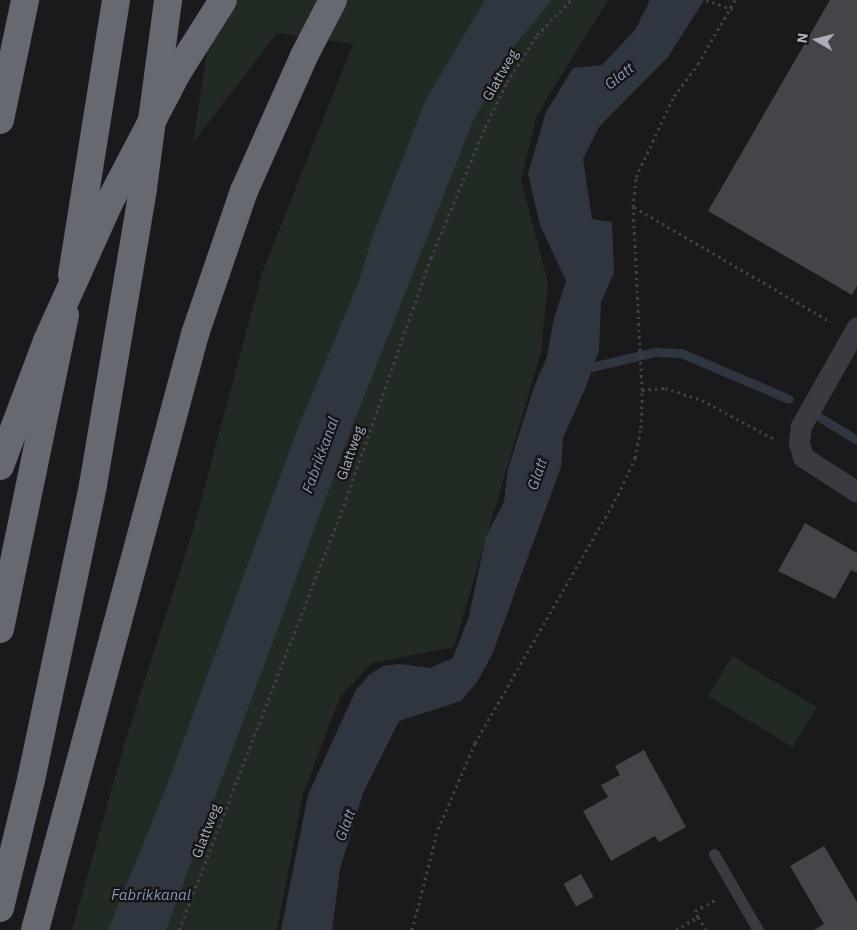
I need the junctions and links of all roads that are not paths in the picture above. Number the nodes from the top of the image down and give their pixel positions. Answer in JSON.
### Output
{"nodes":[{"id":1,"x":25,"y":0,"type":"edge"},
{"id":2,"x":116,"y":0,"type":"edge"},
{"id":3,"x":168,"y":0,"type":"edge"},
{"id":4,"x":223,"y":0,"type":"edge"},
{"id":5,"x":333,"y":0,"type":"edge"},
{"id":6,"x":0,"y":120,"type":"edge"},
{"id":7,"x":855,"y":331,"type":"edge"},
{"id":8,"x":0,"y":466,"type":"edge"},
{"id":9,"x":857,"y":492,"type":"edge"},
{"id":10,"x":0,"y":629,"type":"edge"},
{"id":11,"x":714,"y":854,"type":"dead end"},
{"id":12,"x":0,"y":908,"type":"edge"},
{"id":13,"x":35,"y":930,"type":"edge"},
{"id":14,"x":758,"y":930,"type":"edge"}],
"edges":[{"from":1,"to":6,"type":"highway"},
{"from":2,"to":10,"type":"highway"},
{"from":3,"to":12,"type":"highway"},
{"from":4,"to":8,"type":"highway","bridge":true},
{"from":5,"to":13,"type":"highway"},
{"from":7,"to":9,"type":"street"},
{"from":11,"to":14,"type":"lane"}]}
